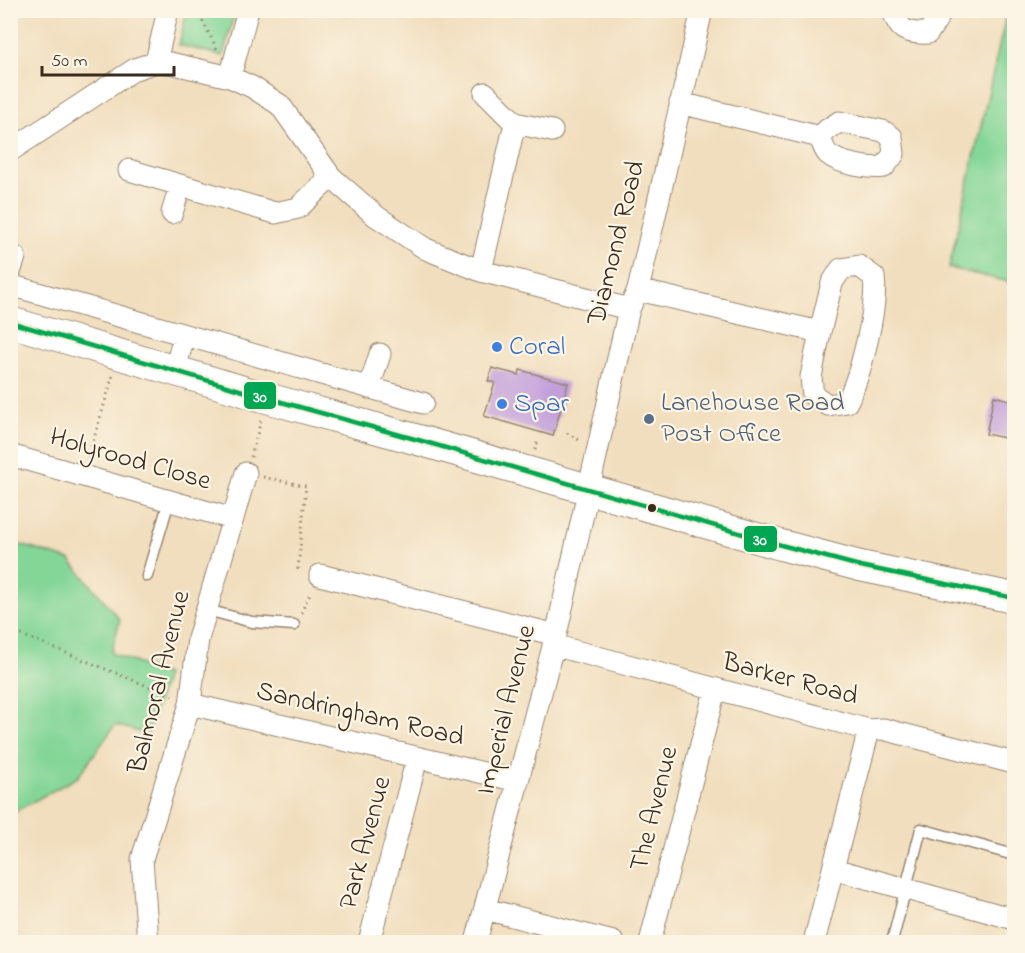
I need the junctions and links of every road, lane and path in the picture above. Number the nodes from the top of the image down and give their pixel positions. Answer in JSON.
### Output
{"nodes":[{"id":1,"x":168,"y":10,"type":"edge"},
{"id":2,"x":197,"y":10,"type":"edge"},
{"id":3,"x":248,"y":10,"type":"edge"},
{"id":4,"x":702,"y":10,"type":"edge"},
{"id":5,"x":893,"y":10,"type":"edge"},
{"id":6,"x":941,"y":10,"type":"edge"},
{"id":7,"x":156,"y":63,"type":"junction"},
{"id":8,"x":231,"y":77,"type":"junction"},
{"id":9,"x":485,"y":93,"type":"dead end"},
{"id":10,"x":680,"y":103,"type":"junction"},
{"id":11,"x":515,"y":123,"type":"junction"},
{"id":12,"x":552,"y":131,"type":"dead end"},
{"id":13,"x":820,"y":137,"type":"dead end"},
{"id":14,"x":10,"y":151,"type":"edge"},
{"id":15,"x":129,"y":170,"type":"dead end"},
{"id":16,"x":331,"y":177,"type":"junction"},
{"id":17,"x":180,"y":186,"type":"junction"},
{"id":18,"x":172,"y":213,"type":"dead end"},
{"id":19,"x":481,"y":271,"type":"junction"},
{"id":20,"x":10,"y":285,"type":"edge"},
{"id":21,"x":638,"y":290,"type":"junction"},
{"id":22,"x":629,"y":309,"type":"junction"},
{"id":23,"x":10,"y":322,"type":"edge"},
{"id":24,"x":820,"y":332,"type":"junction"},
{"id":25,"x":184,"y":335,"type":"junction"},
{"id":26,"x":380,"y":354,"type":"dead end"},
{"id":27,"x":118,"y":355,"type":"junction"},
{"id":28,"x":175,"y":371,"type":"junction"},
{"id":29,"x":369,"y":388,"type":"junction"},
{"id":30,"x":267,"y":398,"type":"junction"},
{"id":31,"x":423,"y":403,"type":"dead end"},
{"id":32,"x":10,"y":455,"type":"edge"},
{"id":33,"x":246,"y":473,"type":"junction"},
{"id":34,"x":83,"y":477,"type":"junction"},
{"id":35,"x":590,"y":490,"type":"junction"},
{"id":36,"x":170,"y":501,"type":"junction"},
{"id":37,"x":233,"y":519,"type":"junction"},
{"id":38,"x":320,"y":575,"type":"junction"},
{"id":39,"x":147,"y":576,"type":"dead end"},
{"id":40,"x":1014,"y":598,"type":"edge"},
{"id":41,"x":207,"y":610,"type":"junction"},
{"id":42,"x":294,"y":625,"type":"joint"},
{"id":43,"x":10,"y":630,"type":"edge"},
{"id":44,"x":554,"y":640,"type":"junction"},
{"id":45,"x":716,"y":690,"type":"junction"},
{"id":46,"x":190,"y":704,"type":"junction"},
{"id":47,"x":869,"y":730,"type":"junction"},
{"id":48,"x":417,"y":758,"type":"junction"},
{"id":49,"x":1014,"y":764,"type":"edge"},
{"id":50,"x":518,"y":782,"type":"junction"},
{"id":51,"x":1014,"y":855,"type":"edge"},
{"id":52,"x":834,"y":869,"type":"junction"},
{"id":53,"x":906,"y":889,"type":"junction"},
{"id":54,"x":485,"y":909,"type":"junction"},
{"id":55,"x":1014,"y":919,"type":"edge"},
{"id":56,"x":148,"y":942,"type":"edge"},
{"id":57,"x":369,"y":942,"type":"edge"},
{"id":58,"x":476,"y":942,"type":"edge"},
{"id":59,"x":613,"y":942,"type":"edge"},
{"id":60,"x":650,"y":942,"type":"edge"},
{"id":61,"x":814,"y":942,"type":"edge"},
{"id":62,"x":892,"y":942,"type":"edge"}],
"edges":[{"from":1,"to":7,"type":"street"},
{"from":2,"to":8,"type":"path"},
{"from":3,"to":8,"type":"street"},
{"from":4,"to":10,"type":"street","name":"Diamond Road"},
{"from":5,"to":6,"type":"street"},
{"from":7,"to":8,"type":"street"},
{"from":7,"to":14,"type":"street"},
{"from":8,"to":16,"type":"street"},
{"from":9,"to":11,"type":"street"},
{"from":10,"to":13,"type":"street"},
{"from":10,"to":21,"type":"street","name":"Diamond Road"},
{"from":11,"to":12,"type":"street"},
{"from":11,"to":19,"type":"street"},
{"from":15,"to":17,"type":"street"},
{"from":16,"to":17,"type":"street"},
{"from":16,"to":19,"type":"street"},
{"from":17,"to":18,"type":"street"},
{"from":19,"to":22,"type":"street"},
{"from":20,"to":25,"type":"street"},
{"from":21,"to":22,"type":"street","name":"Diamond Road"},
{"from":21,"to":24,"type":"street"},
{"from":22,"to":35,"type":"street","name":"Diamond Road"},
{"from":23,"to":27,"type":"street"},
{"from":24,"to":24,"type":"street"},
{"from":25,"to":28,"type":"street"},
{"from":25,"to":29,"type":"street"},
{"from":26,"to":29,"type":"street"},
{"from":27,"to":28,"type":"street"},
{"from":27,"to":34,"type":"path"},
{"from":28,"to":30,"type":"street"},
{"from":29,"to":31,"type":"street"},
{"from":30,"to":33,"type":"path"},
{"from":30,"to":35,"type":"street"},
{"from":32,"to":34,"type":"street","name":"Holyrood Close"},
{"from":33,"to":37,"type":"street","name":"Balmoral Avenue"},
{"from":33,"to":38,"type":"path"},
{"from":34,"to":36,"type":"street","name":"Holyrood Close"},
{"from":35,"to":40,"type":"street"},
{"from":35,"to":44,"type":"street","name":"Imperial Avenue"},
{"from":36,"to":37,"type":"street","name":"Holyrood Close"},
{"from":36,"to":39,"type":"lane"},
{"from":37,"to":41,"type":"street","name":"Balmoral Avenue"},
{"from":38,"to":42,"type":"path"},
{"from":38,"to":44,"type":"street","name":"Barker Road"},
{"from":41,"to":42,"type":"lane"},
{"from":41,"to":46,"type":"street","name":"Balmoral Avenue"},
{"from":43,"to":46,"type":"path"},
{"from":44,"to":45,"type":"street","name":"Barker Road"},
{"from":44,"to":50,"type":"street","name":"Imperial Avenue"},
{"from":45,"to":47,"type":"street","name":"Barker Road"},
{"from":45,"to":60,"type":"street","name":"The Avenue"},
{"from":46,"to":48,"type":"street","name":"Sandringham Road"},
{"from":46,"to":56,"type":"street","name":"Balmoral Avenue"},
{"from":47,"to":49,"type":"street","name":"Barker Road"},
{"from":47,"to":52,"type":"street"},
{"from":48,"to":50,"type":"street","name":"Sandringham Road"},
{"from":48,"to":57,"type":"street","name":"Park Avenue"},
{"from":50,"to":54,"type":"street","name":"Imperial Avenue"},
{"from":51,"to":53,"type":"lane"},
{"from":52,"to":53,"type":"street"},
{"from":52,"to":61,"type":"street"},
{"from":53,"to":55,"type":"street"},
{"from":53,"to":62,"type":"lane"},
{"from":54,"to":58,"type":"street","name":"Imperial Avenue"},
{"from":54,"to":59,"type":"street"}]}
